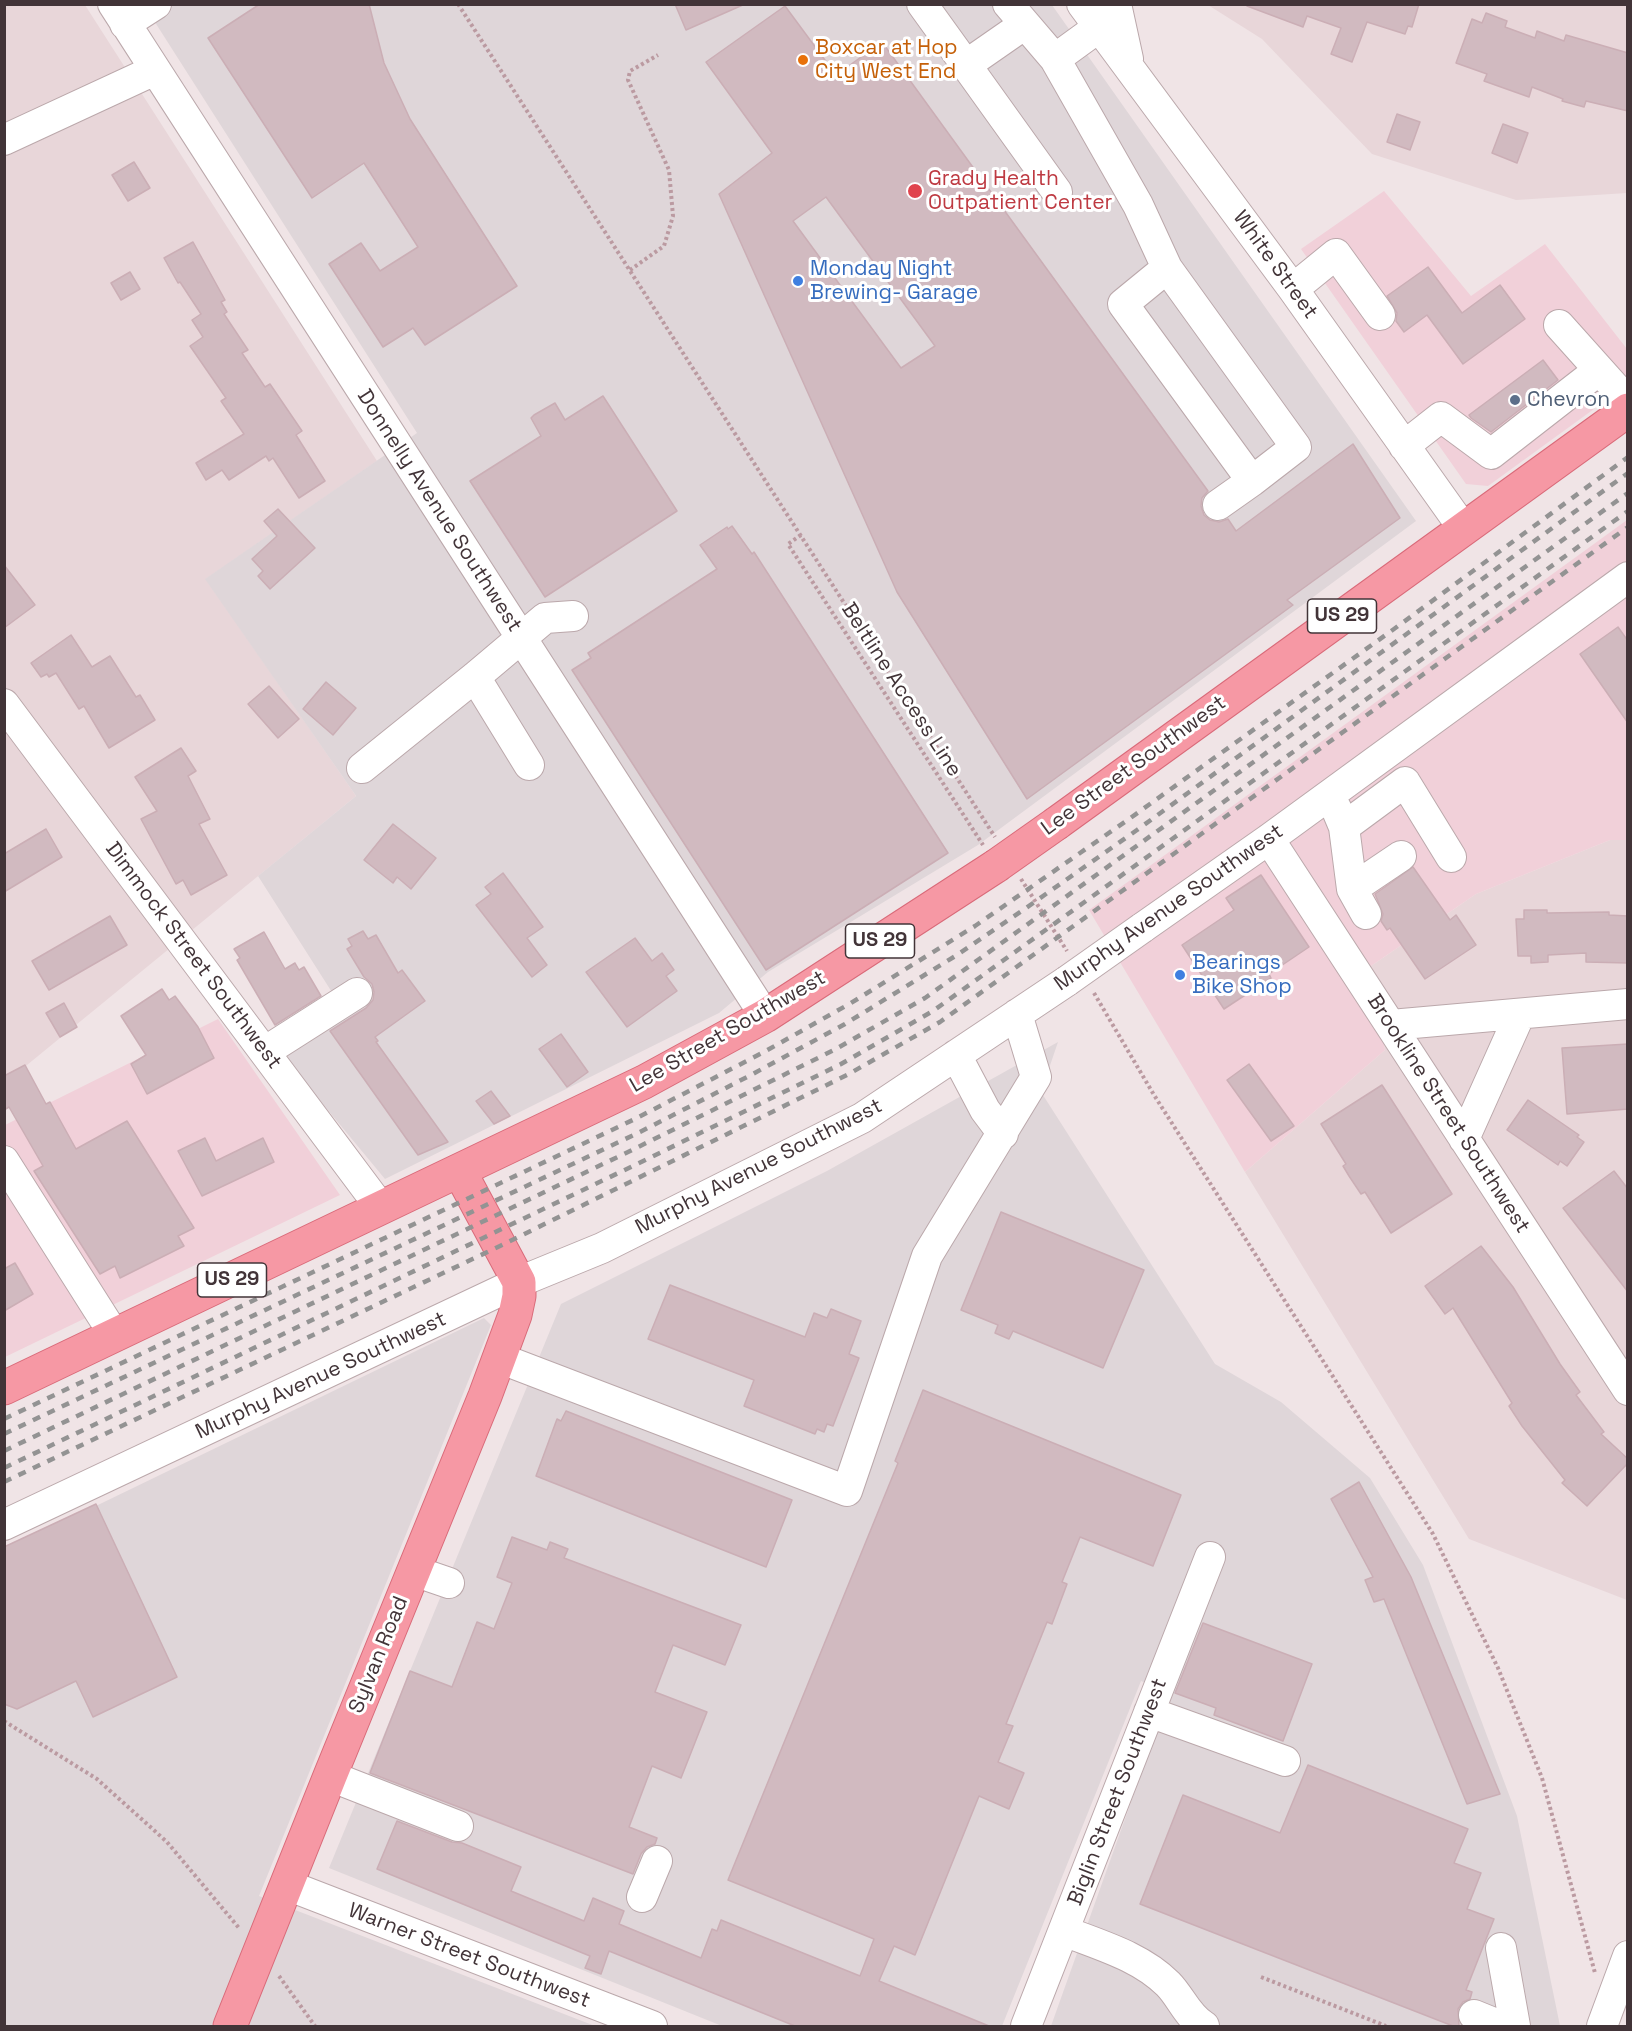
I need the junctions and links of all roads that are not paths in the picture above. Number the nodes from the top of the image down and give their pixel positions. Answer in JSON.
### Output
{"nodes":[{"id":1,"x":156,"y":4,"type":"edge"},
{"id":2,"x":922,"y":4,"type":"edge"},
{"id":3,"x":1099,"y":12,"type":"edge"},
{"id":4,"x":119,"y":14,"type":"edge"},
{"id":5,"x":1017,"y":14,"type":"edge"},
{"id":6,"x":1055,"y":59,"type":"junction"},
{"id":7,"x":966,"y":65,"type":"junction"},
{"id":8,"x":154,"y":70,"type":"junction"},
{"id":9,"x":4,"y":140,"type":"edge"},
{"id":10,"x":1058,"y":192,"type":"dead end"},
{"id":11,"x":1167,"y":268,"type":"junction"},
{"id":12,"x":1293,"y":289,"type":"junction"},
{"id":13,"x":1380,"y":315,"type":"dead end"},
{"id":14,"x":1560,"y":325,"type":"dead end"},
{"id":15,"x":1599,"y":370,"type":"junction"},
{"id":16,"x":1628,"y":402,"type":"edge"},
{"id":17,"x":1628,"y":410,"type":"edge"},
{"id":18,"x":1404,"y":446,"type":"junction"},
{"id":19,"x":1252,"y":481,"type":"junction"},
{"id":20,"x":1218,"y":505,"type":"dead end"},
{"id":21,"x":1463,"y":528,"type":"junction"},
{"id":22,"x":1628,"y":577,"type":"edge"},
{"id":23,"x":573,"y":616,"type":"dead end"},
{"id":24,"x":521,"y":638,"type":"junction"},
{"id":25,"x":476,"y":677,"type":"junction"},
{"id":26,"x":4,"y":704,"type":"edge"},
{"id":27,"x":1385,"y":754,"type":"junction"},
{"id":28,"x":529,"y":765,"type":"dead end"},
{"id":29,"x":362,"y":768,"type":"dead end"},
{"id":30,"x":1405,"y":782,"type":"junction"},
{"id":31,"x":1329,"y":795,"type":"junction"},
{"id":32,"x":1344,"y":826,"type":"junction"},
{"id":33,"x":1269,"y":838,"type":"junction"},
{"id":34,"x":1401,"y":856,"type":"dead end"},
{"id":35,"x":1451,"y":856,"type":"dead end"},
{"id":36,"x":357,"y":993,"type":"dead end"},
{"id":37,"x":1628,"y":1004,"type":"edge"},
{"id":38,"x":1017,"y":1014,"type":"junction"},
{"id":39,"x":1520,"y":1014,"type":"junction"},
{"id":40,"x":765,"y":1016,"type":"junction"},
{"id":41,"x":1391,"y":1025,"type":"junction"},
{"id":42,"x":266,"y":1051,"type":"junction"},
{"id":43,"x":956,"y":1055,"type":"junction"},
{"id":44,"x":1002,"y":1134,"type":"junction"},
{"id":45,"x":1464,"y":1139,"type":"junction"},
{"id":46,"x":4,"y":1161,"type":"edge"},
{"id":47,"x":460,"y":1172,"type":"junction"},
{"id":48,"x":381,"y":1208,"type":"junction"},
{"id":49,"x":519,"y":1282,"type":"junction"},
{"id":50,"x":114,"y":1336,"type":"junction"},
{"id":51,"x":499,"y":1358,"type":"junction"},
{"id":52,"x":4,"y":1388,"type":"edge"},
{"id":53,"x":1628,"y":1390,"type":"edge"},
{"id":54,"x":4,"y":1525,"type":"edge"},
{"id":55,"x":1210,"y":1557,"type":"dead end"},
{"id":56,"x":414,"y":1571,"type":"junction"},
{"id":57,"x":449,"y":1583,"type":"dead end"},
{"id":58,"x":1149,"y":1712,"type":"junction"},
{"id":59,"x":1285,"y":1761,"type":"dead end"},
{"id":60,"x":330,"y":1776,"type":"junction"},
{"id":61,"x":458,"y":1826,"type":"dead end"},
{"id":62,"x":657,"y":1861,"type":"dead end"},
{"id":63,"x":287,"y":1885,"type":"junction"},
{"id":64,"x":642,"y":1897,"type":"dead end"},
{"id":65,"x":1064,"y":1931,"type":"junction"},
{"id":66,"x":1502,"y":1948,"type":"dead end"},
{"id":67,"x":1628,"y":1956,"type":"edge"},
{"id":68,"x":640,"y":2024,"type":"edge"},
{"id":69,"x":230,"y":2026,"type":"edge"},
{"id":70,"x":1026,"y":2026,"type":"edge"},
{"id":71,"x":1204,"y":2026,"type":"edge"},
{"id":72,"x":1515,"y":2026,"type":"edge"},
{"id":73,"x":1602,"y":2026,"type":"edge"}],
"edges":[{"from":1,"to":4,"type":"street"},
{"from":2,"to":7,"type":"street"},
{"from":3,"to":6,"type":"street"},
{"from":3,"to":12,"type":"street","name":"White Street"},
{"from":4,"to":8,"type":"street","name":"Donnelly Avenue Southwest"},
{"from":5,"to":6,"type":"street"},
{"from":5,"to":7,"type":"street"},
{"from":6,"to":11,"type":"street"},
{"from":7,"to":10,"type":"street"},
{"from":8,"to":9,"type":"street"},
{"from":8,"to":24,"type":"street","name":"Donnelly Avenue Southwest"},
{"from":11,"to":19,"type":"street"},
{"from":11,"to":19,"type":"street"},
{"from":12,"to":13,"type":"street"},
{"from":12,"to":18,"type":"street","name":"White Street"},
{"from":14,"to":15,"type":"street"},
{"from":15,"to":16,"type":"street"},
{"from":15,"to":18,"type":"street"},
{"from":17,"to":21,"type":"main road","name":"Lee Street Southwest","number":"US 29"},
{"from":18,"to":21,"type":"street","name":"White Street"},
{"from":19,"to":20,"type":"street"},
{"from":21,"to":40,"type":"main road","name":"Lee Street Southwest","number":"US 29","bridge":true},
{"from":22,"to":27,"type":"street","name":"Murphy Avenue Southwest"},
{"from":23,"to":24,"type":"street"},
{"from":24,"to":25,"type":"street"},
{"from":24,"to":40,"type":"street","name":"Donnelly Avenue Southwest"},
{"from":25,"to":28,"type":"street"},
{"from":25,"to":29,"type":"street"},
{"from":26,"to":42,"type":"street","name":"Dimmock Street Southwest"},
{"from":27,"to":30,"type":"street"},
{"from":27,"to":31,"type":"street","name":"Murphy Avenue Southwest"},
{"from":30,"to":32,"type":"street"},
{"from":30,"to":35,"type":"street"},
{"from":31,"to":32,"type":"street"},
{"from":31,"to":33,"type":"street","name":"Murphy Avenue Southwest"},
{"from":32,"to":34,"type":"street"},
{"from":33,"to":38,"type":"street","name":"Murphy Avenue Southwest","bridge":true},
{"from":33,"to":41,"type":"street","name":"Brookline Street Southwest"},
{"from":36,"to":42,"type":"street"},
{"from":37,"to":39,"type":"street"},
{"from":38,"to":43,"type":"street","name":"Murphy Avenue Southwest"},
{"from":38,"to":44,"type":"street"},
{"from":39,"to":41,"type":"street"},
{"from":39,"to":45,"type":"street"},
{"from":40,"to":47,"type":"main road","name":"Lee Street Southwest","number":"US 29"},
{"from":41,"to":45,"type":"street","name":"Brookline Street Southwest"},
{"from":42,"to":48,"type":"street","name":"Dimmock Street Southwest"},
{"from":43,"to":44,"type":"street"},
{"from":43,"to":49,"type":"street","name":"Murphy Avenue Southwest"},
{"from":44,"to":51,"type":"street"},
{"from":45,"to":53,"type":"street","name":"Brookline Street Southwest"},
{"from":46,"to":50,"type":"street"},
{"from":47,"to":48,"type":"main road","name":"Lee Street Southwest","number":"US 29"},
{"from":47,"to":49,"type":"main road"},
{"from":48,"to":50,"type":"main road","name":"Lee Street Southwest","number":"US 29"},
{"from":49,"to":51,"type":"main road","name":"Sylvan Road"},
{"from":49,"to":54,"type":"street","name":"Murphy Avenue Southwest"},
{"from":50,"to":52,"type":"main road","name":"Lee Street Southwest","number":"US 29"},
{"from":51,"to":56,"type":"main road","name":"Sylvan Road"},
{"from":55,"to":58,"type":"street","name":"Biglin Street Southwest"},
{"from":56,"to":57,"type":"street"},
{"from":56,"to":60,"type":"main road","name":"Sylvan Road"},
{"from":58,"to":59,"type":"street"},
{"from":58,"to":65,"type":"street","name":"Biglin Street Southwest"},
{"from":60,"to":61,"type":"street"},
{"from":60,"to":63,"type":"main road","name":"Sylvan Road"},
{"from":62,"to":64,"type":"street"},
{"from":63,"to":68,"type":"street","name":"Warner Street Southwest"},
{"from":63,"to":69,"type":"main road","name":"Sylvan Road"},
{"from":65,"to":70,"type":"street","name":"Biglin Street Southwest"},
{"from":65,"to":71,"type":"street"},
{"from":66,"to":72,"type":"street"},
{"from":67,"to":73,"type":"street"}]}
